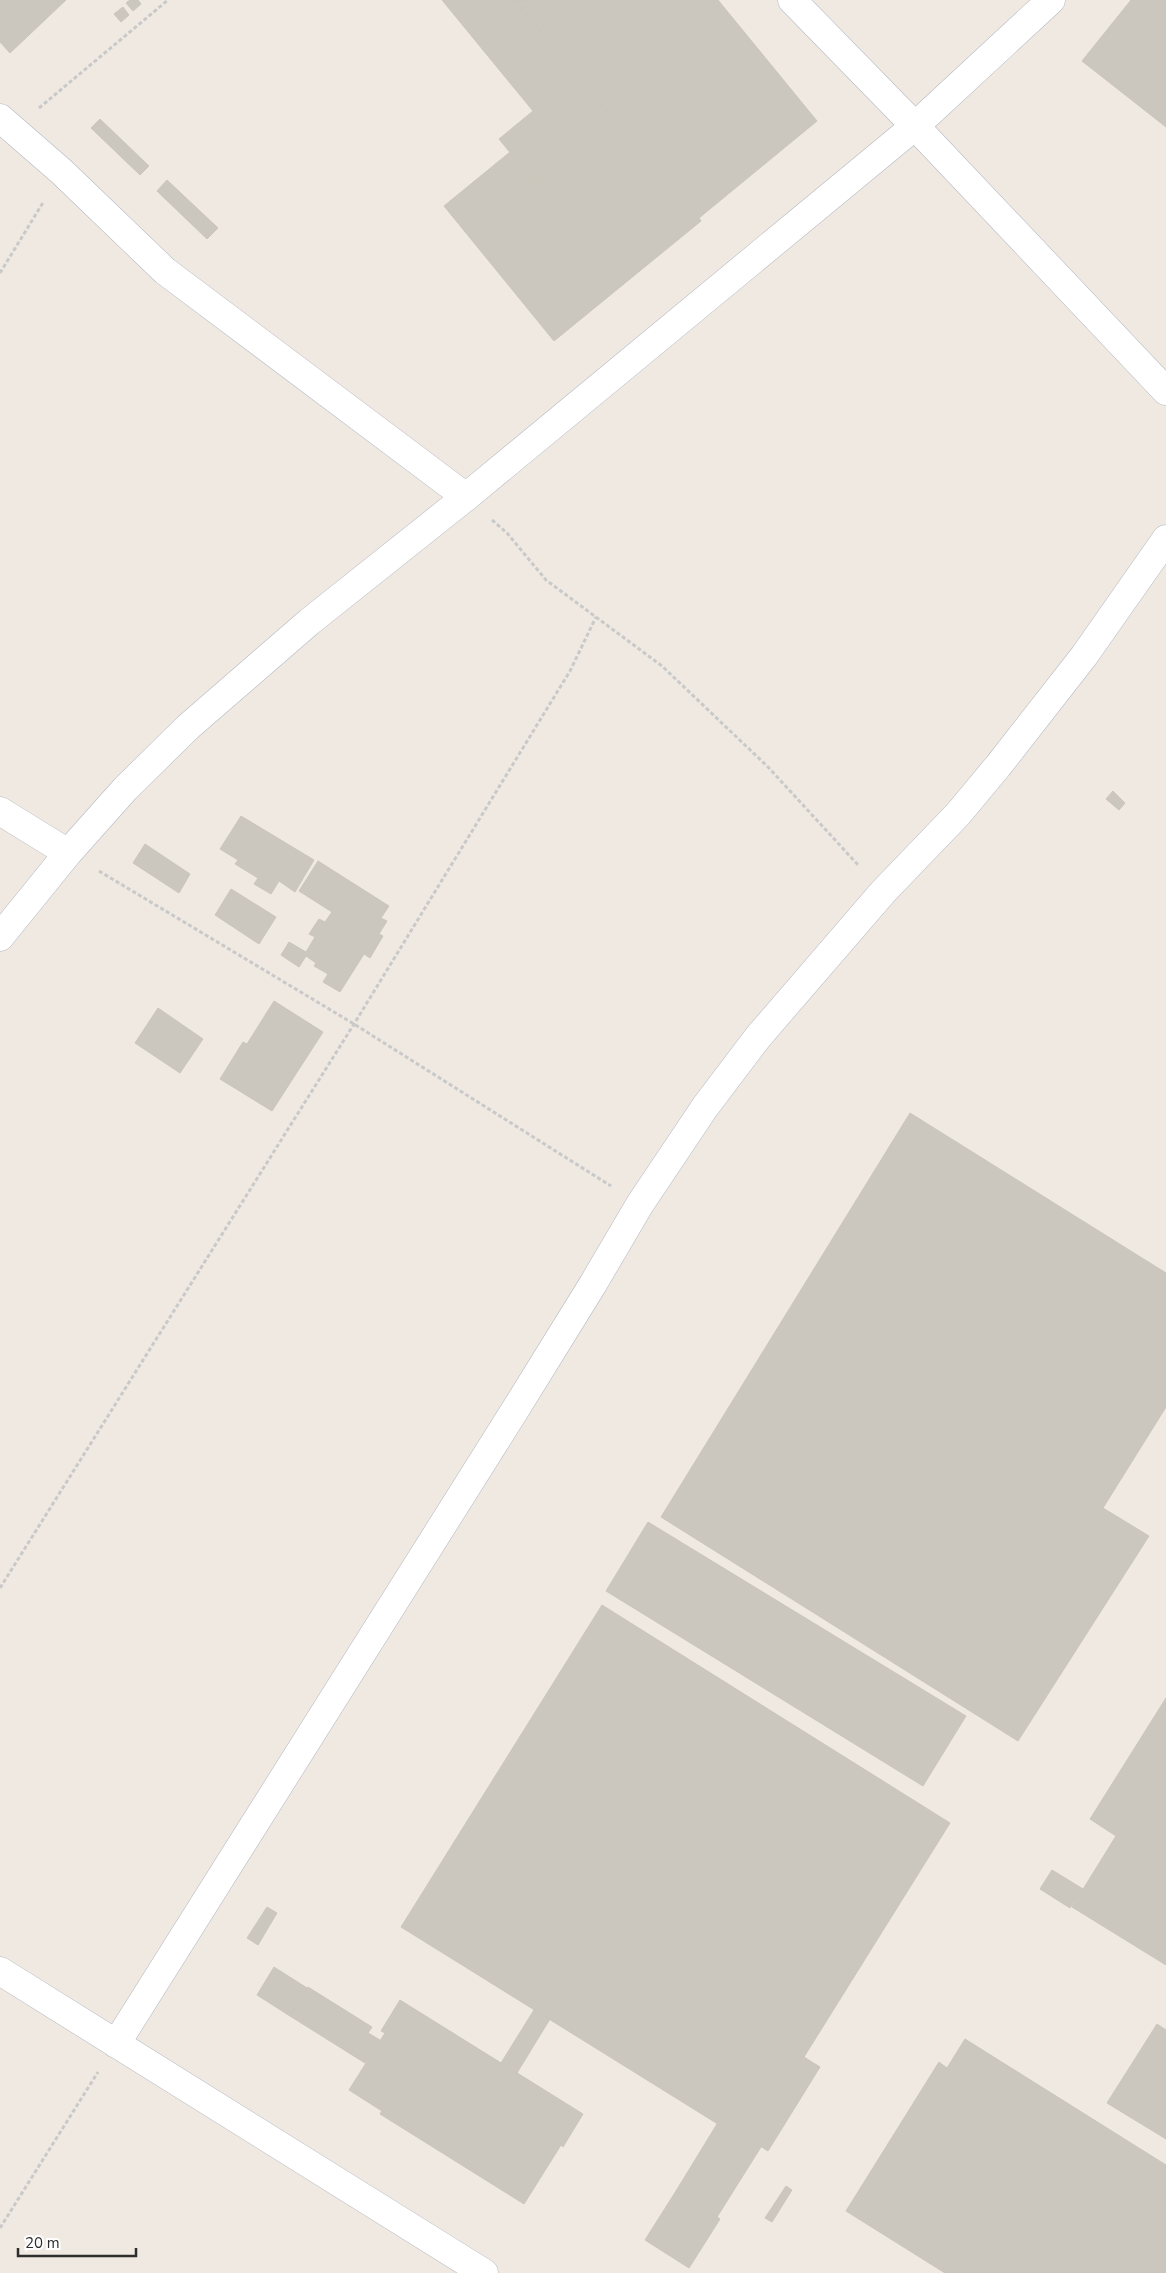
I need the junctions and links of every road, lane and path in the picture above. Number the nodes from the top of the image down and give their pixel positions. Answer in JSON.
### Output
{"nodes":[{"id":1,"x":168,"y":0,"type":"edge"},
{"id":2,"x":792,"y":0,"type":"edge"},
{"id":3,"x":1051,"y":0,"type":"edge"},
{"id":4,"x":7,"y":124,"type":"edge"},
{"id":5,"x":916,"y":126,"type":"junction"},
{"id":6,"x":62,"y":172,"type":"junction"},
{"id":7,"x":0,"y":273,"type":"edge"},
{"id":8,"x":1166,"y":391,"type":"edge"},
{"id":9,"x":466,"y":497,"type":"junction"},
{"id":10,"x":1166,"y":539,"type":"edge"},
{"id":11,"x":596,"y":617,"type":"junction"},
{"id":12,"x":0,"y":811,"type":"edge"},
{"id":13,"x":68,"y":853,"type":"junction"},
{"id":14,"x":883,"y":892,"type":"junction"},
{"id":15,"x":0,"y":937,"type":"edge"},
{"id":16,"x":354,"y":1024,"type":"junction"},
{"id":17,"x":640,"y":1204,"type":"junction"},
{"id":18,"x":0,"y":1588,"type":"edge"},
{"id":19,"x":0,"y":1971,"type":"edge"},
{"id":20,"x":116,"y":2044,"type":"junction"},
{"id":21,"x":0,"y":2228,"type":"edge"},
{"id":22,"x":484,"y":2273,"type":"edge"}],
"edges":[{"from":1,"to":4,"type":"path"},
{"from":2,"to":5,"type":"street"},
{"from":3,"to":5,"type":"street"},
{"from":4,"to":6,"type":"street"},
{"from":5,"to":8,"type":"street"},
{"from":5,"to":9,"type":"street"},
{"from":6,"to":7,"type":"path"},
{"from":6,"to":9,"type":"street"},
{"from":9,"to":11,"type":"path"},
{"from":9,"to":13,"type":"street"},
{"from":10,"to":14,"type":"street"},
{"from":11,"to":14,"type":"path"},
{"from":11,"to":16,"type":"path"},
{"from":12,"to":13,"type":"street"},
{"from":13,"to":15,"type":"street"},
{"from":13,"to":16,"type":"path"},
{"from":14,"to":17,"type":"street"},
{"from":16,"to":17,"type":"path"},
{"from":16,"to":18,"type":"path"},
{"from":17,"to":20,"type":"street"},
{"from":19,"to":20,"type":"street"},
{"from":20,"to":21,"type":"path"},
{"from":20,"to":22,"type":"street"}]}
